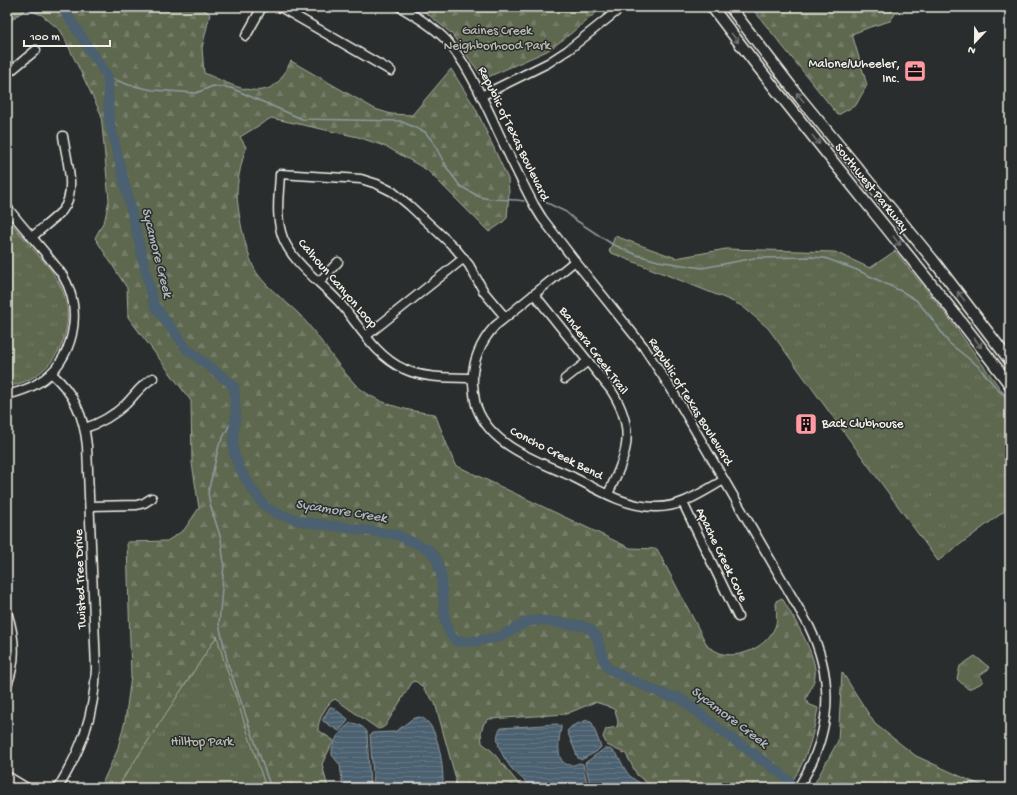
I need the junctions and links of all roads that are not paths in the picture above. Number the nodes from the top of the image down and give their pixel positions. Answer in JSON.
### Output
{"nodes":[{"id":1,"x":262,"y":7,"type":"edge"},
{"id":2,"x":280,"y":7,"type":"edge"},
{"id":3,"x":400,"y":7,"type":"edge"},
{"id":4,"x":622,"y":7,"type":"edge"},
{"id":5,"x":712,"y":7,"type":"edge"},
{"id":6,"x":730,"y":7,"type":"edge"},
{"id":7,"x":246,"y":36,"type":"dead end"},
{"id":8,"x":36,"y":50,"type":"dead end"},
{"id":9,"x":391,"y":71,"type":"dead end"},
{"id":10,"x":7,"y":74,"type":"edge"},
{"id":11,"x":481,"y":96,"type":"junction"},
{"id":12,"x":63,"y":136,"type":"dead end"},
{"id":13,"x":7,"y":207,"type":"edge"},
{"id":14,"x":32,"y":237,"type":"junction"},
{"id":15,"x":464,"y":258,"type":"junction"},
{"id":16,"x":575,"y":261,"type":"junction"},
{"id":17,"x":338,"y":262,"type":"dead end"},
{"id":18,"x":319,"y":282,"type":"junction"},
{"id":19,"x":534,"y":294,"type":"junction"},
{"id":20,"x":505,"y":317,"type":"junction"},
{"id":21,"x":366,"y":336,"type":"junction"},
{"id":22,"x":588,"y":361,"type":"junction"},
{"id":23,"x":1010,"y":361,"type":"edge"},
{"id":24,"x":51,"y":373,"type":"junction"},
{"id":25,"x":153,"y":378,"type":"dead end"},
{"id":26,"x":473,"y":378,"type":"junction"},
{"id":27,"x":565,"y":379,"type":"dead end"},
{"id":28,"x":1010,"y":385,"type":"edge"},
{"id":29,"x":7,"y":395,"type":"edge"},
{"id":30,"x":85,"y":428,"type":"junction"},
{"id":31,"x":724,"y":480,"type":"junction"},
{"id":32,"x":608,"y":494,"type":"junction"},
{"id":33,"x":152,"y":498,"type":"dead end"},
{"id":34,"x":682,"y":503,"type":"junction"},
{"id":35,"x":90,"y":506,"type":"junction"},
{"id":36,"x":7,"y":612,"type":"edge"},
{"id":37,"x":738,"y":617,"type":"dead end"},
{"id":38,"x":8,"y":679,"type":"edge"},
{"id":39,"x":7,"y":776,"type":"edge"},
{"id":40,"x":27,"y":788,"type":"edge"},
{"id":41,"x":58,"y":788,"type":"edge"},
{"id":42,"x":798,"y":788,"type":"edge"}],
"edges":[{"from":1,"to":7,"type":"street"},
{"from":2,"to":9,"type":"street"},
{"from":3,"to":11,"type":"street","name":"Republic of Texas Boulevard"},
{"from":4,"to":11,"type":"street"},
{"from":5,"to":28,"type":"main road","name":"Southwest Parkway","one_way":true},
{"from":23,"to":6,"type":"main road","name":"Southwest Parkway","one_way":true},
{"from":8,"to":10,"type":"street"},
{"from":11,"to":16,"type":"street","name":"Republic of Texas Boulevard"},
{"from":12,"to":14,"type":"street"},
{"from":13,"to":14,"type":"street"},
{"from":14,"to":24,"type":"street"},
{"from":15,"to":18,"type":"street","name":"Calhoun Canyon Loop"},
{"from":15,"to":20,"type":"street","name":"Calhoun Canyon Loop"},
{"from":15,"to":21,"type":"street"},
{"from":16,"to":19,"type":"street","name":"Concho Creek Bend"},
{"from":16,"to":31,"type":"street","name":"Republic of Texas Boulevard"},
{"from":17,"to":18,"type":"street"},
{"from":18,"to":21,"type":"street","name":"Calhoun Canyon Loop"},
{"from":19,"to":20,"type":"street","name":"Concho Creek Bend"},
{"from":19,"to":22,"type":"street","name":"Bandera Creek Trail"},
{"from":20,"to":26,"type":"street","name":"Concho Creek Bend"},
{"from":21,"to":26,"type":"street","name":"Calhoun Canyon Loop"},
{"from":22,"to":27,"type":"street"},
{"from":22,"to":32,"type":"street","name":"Bandera Creek Trail"},
{"from":24,"to":29,"type":"street"},
{"from":24,"to":30,"type":"street","name":"Twisted Tree Drive"},
{"from":25,"to":30,"type":"street"},
{"from":26,"to":32,"type":"street","name":"Concho Creek Bend"},
{"from":30,"to":35,"type":"street","name":"Twisted Tree Drive"},
{"from":31,"to":34,"type":"street","name":"Concho Creek Bend"},
{"from":31,"to":42,"type":"street","name":"Republic of Texas Boulevard"},
{"from":32,"to":34,"type":"street","name":"Concho Creek Bend"},
{"from":33,"to":35,"type":"street"},
{"from":34,"to":37,"type":"street","name":"Apache Creek Cove"},
{"from":35,"to":41,"type":"street","name":"Twisted Tree Drive"},
{"from":36,"to":38,"type":"street"},
{"from":39,"to":40,"type":"street"}]}
